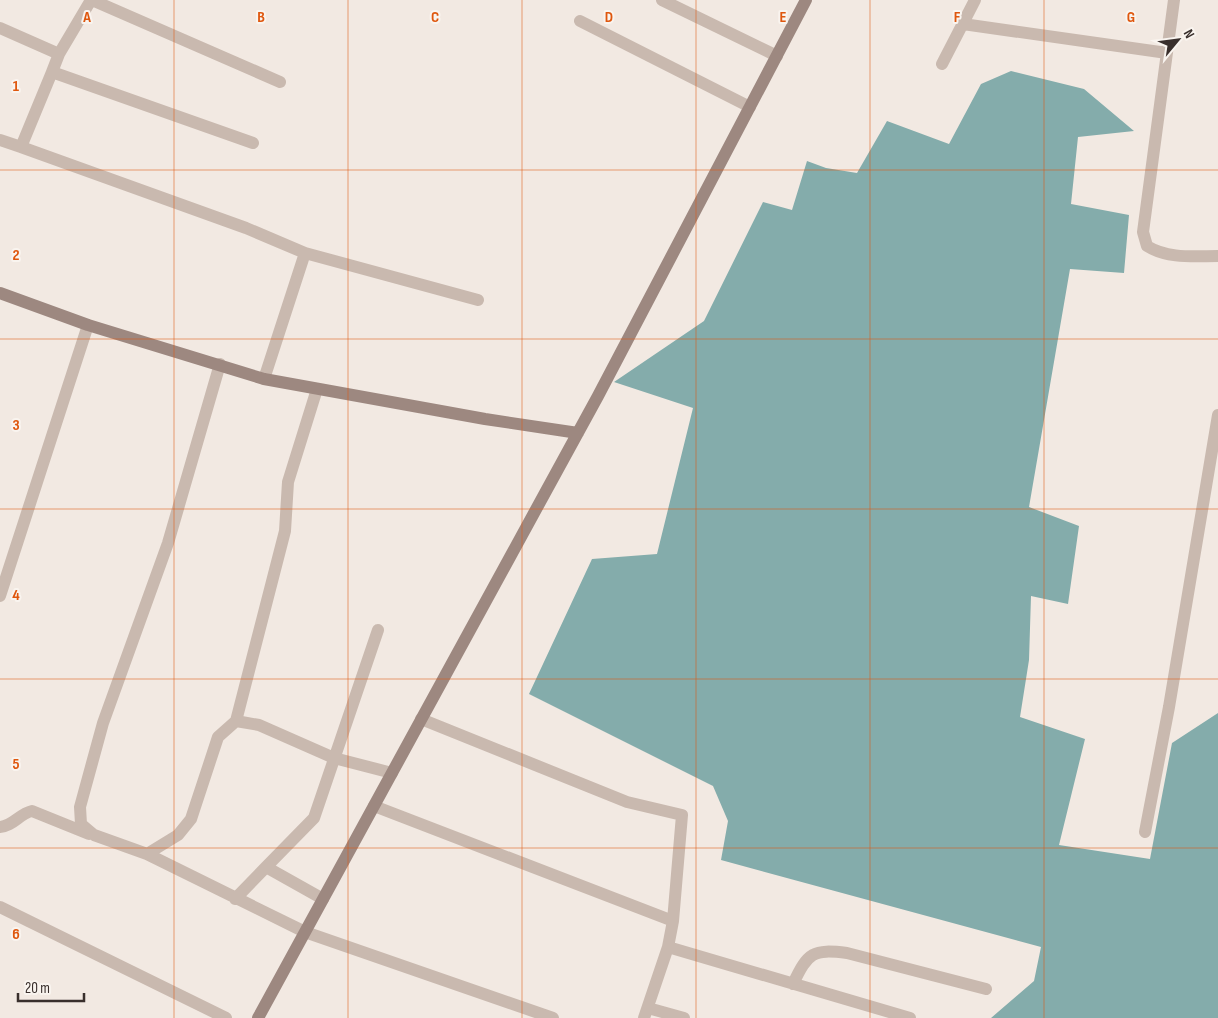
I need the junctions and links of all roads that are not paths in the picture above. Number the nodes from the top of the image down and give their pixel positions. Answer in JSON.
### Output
{"nodes":[{"id":1,"x":92,"y":0,"type":"edge"},
{"id":2,"x":662,"y":0,"type":"edge"},
{"id":3,"x":806,"y":0,"type":"edge"},
{"id":4,"x":975,"y":0,"type":"edge"},
{"id":5,"x":1174,"y":0,"type":"edge"},
{"id":6,"x":580,"y":21,"type":"dead end"},
{"id":7,"x":963,"y":24,"type":"junction"},
{"id":8,"x":0,"y":28,"type":"edge"},
{"id":9,"x":1167,"y":53,"type":"junction"},
{"id":10,"x":59,"y":54,"type":"junction"},
{"id":11,"x":777,"y":56,"type":"junction"},
{"id":12,"x":942,"y":64,"type":"dead end"},
{"id":13,"x":52,"y":72,"type":"junction"},
{"id":14,"x":280,"y":82,"type":"dead end"},
{"id":15,"x":750,"y":107,"type":"junction"},
{"id":16,"x":0,"y":140,"type":"edge"},
{"id":17,"x":253,"y":143,"type":"dead end"},
{"id":18,"x":21,"y":147,"type":"junction"},
{"id":19,"x":305,"y":253,"type":"junction"},
{"id":20,"x":1218,"y":256,"type":"edge"},
{"id":21,"x":0,"y":293,"type":"edge"},
{"id":22,"x":478,"y":300,"type":"dead end"},
{"id":23,"x":88,"y":325,"type":"junction"},
{"id":24,"x":220,"y":364,"type":"junction"},
{"id":25,"x":264,"y":379,"type":"junction"},
{"id":26,"x":316,"y":388,"type":"junction"},
{"id":27,"x":1218,"y":415,"type":"edge"},
{"id":28,"x":578,"y":433,"type":"junction"},
{"id":29,"x":1,"y":588,"type":"edge"},
{"id":30,"x":378,"y":630,"type":"dead end"},
{"id":31,"x":421,"y":719,"type":"junction"},
{"id":32,"x":236,"y":721,"type":"junction"},
{"id":33,"x":334,"y":758,"type":"junction"},
{"id":34,"x":392,"y":773,"type":"junction"},
{"id":35,"x":374,"y":806,"type":"junction"},
{"id":36,"x":0,"y":827,"type":"edge"},
{"id":37,"x":1145,"y":832,"type":"dead end"},
{"id":38,"x":94,"y":836,"type":"junction"},
{"id":39,"x":147,"y":854,"type":"junction"},
{"id":40,"x":266,"y":867,"type":"junction"},
{"id":41,"x":235,"y":899,"type":"junction"},
{"id":42,"x":323,"y":899,"type":"junction"},
{"id":43,"x":0,"y":907,"type":"edge"},
{"id":44,"x":672,"y":920,"type":"junction"},
{"id":45,"x":305,"y":932,"type":"junction"},
{"id":46,"x":668,"y":947,"type":"junction"},
{"id":47,"x":793,"y":984,"type":"junction"},
{"id":48,"x":986,"y":989,"type":"dead end"},
{"id":49,"x":646,"y":1013,"type":"edge"},
{"id":50,"x":226,"y":1018,"type":"edge"},
{"id":51,"x":258,"y":1018,"type":"edge"},
{"id":52,"x":553,"y":1018,"type":"edge"},
{"id":53,"x":684,"y":1018,"type":"edge"},
{"id":54,"x":910,"y":1018,"type":"edge"}],
"edges":[{"from":1,"to":10,"type":"street"},
{"from":1,"to":14,"type":"street"},
{"from":2,"to":11,"type":"street"},
{"from":3,"to":11,"type":"street"},
{"from":4,"to":7,"type":"street"},
{"from":5,"to":9,"type":"street"},
{"from":6,"to":15,"type":"street"},
{"from":7,"to":9,"type":"street"},
{"from":7,"to":12,"type":"street"},
{"from":8,"to":10,"type":"street"},
{"from":9,"to":20,"type":"street"},
{"from":10,"to":13,"type":"street"},
{"from":11,"to":15,"type":"street"},
{"from":13,"to":17,"type":"street"},
{"from":13,"to":18,"type":"street"},
{"from":15,"to":28,"type":"street"},
{"from":16,"to":18,"type":"street"},
{"from":18,"to":19,"type":"street"},
{"from":19,"to":22,"type":"street"},
{"from":19,"to":25,"type":"street"},
{"from":21,"to":23,"type":"street"},
{"from":23,"to":24,"type":"street"},
{"from":23,"to":29,"type":"street"},
{"from":24,"to":25,"type":"street"},
{"from":24,"to":38,"type":"street"},
{"from":25,"to":26,"type":"street"},
{"from":26,"to":28,"type":"street"},
{"from":26,"to":32,"type":"street"},
{"from":27,"to":37,"type":"street"},
{"from":28,"to":31,"type":"street"},
{"from":30,"to":33,"type":"street"},
{"from":31,"to":34,"type":"street"},
{"from":31,"to":44,"type":"street"},
{"from":32,"to":33,"type":"street"},
{"from":32,"to":39,"type":"street"},
{"from":33,"to":34,"type":"street"},
{"from":33,"to":40,"type":"street"},
{"from":34,"to":35,"type":"street"},
{"from":35,"to":42,"type":"street"},
{"from":35,"to":44,"type":"street"},
{"from":36,"to":38,"type":"street"},
{"from":38,"to":39,"type":"street"},
{"from":39,"to":41,"type":"street"},
{"from":40,"to":41,"type":"street"},
{"from":40,"to":42,"type":"street"},
{"from":41,"to":45,"type":"street"},
{"from":42,"to":45,"type":"street"},
{"from":43,"to":50,"type":"street"},
{"from":44,"to":46,"type":"street"},
{"from":45,"to":51,"type":"street"},
{"from":45,"to":52,"type":"street"},
{"from":46,"to":47,"type":"street"},
{"from":46,"to":49,"type":"street"},
{"from":47,"to":48,"type":"street"},
{"from":47,"to":54,"type":"street"},
{"from":49,"to":53,"type":"street"}]}
